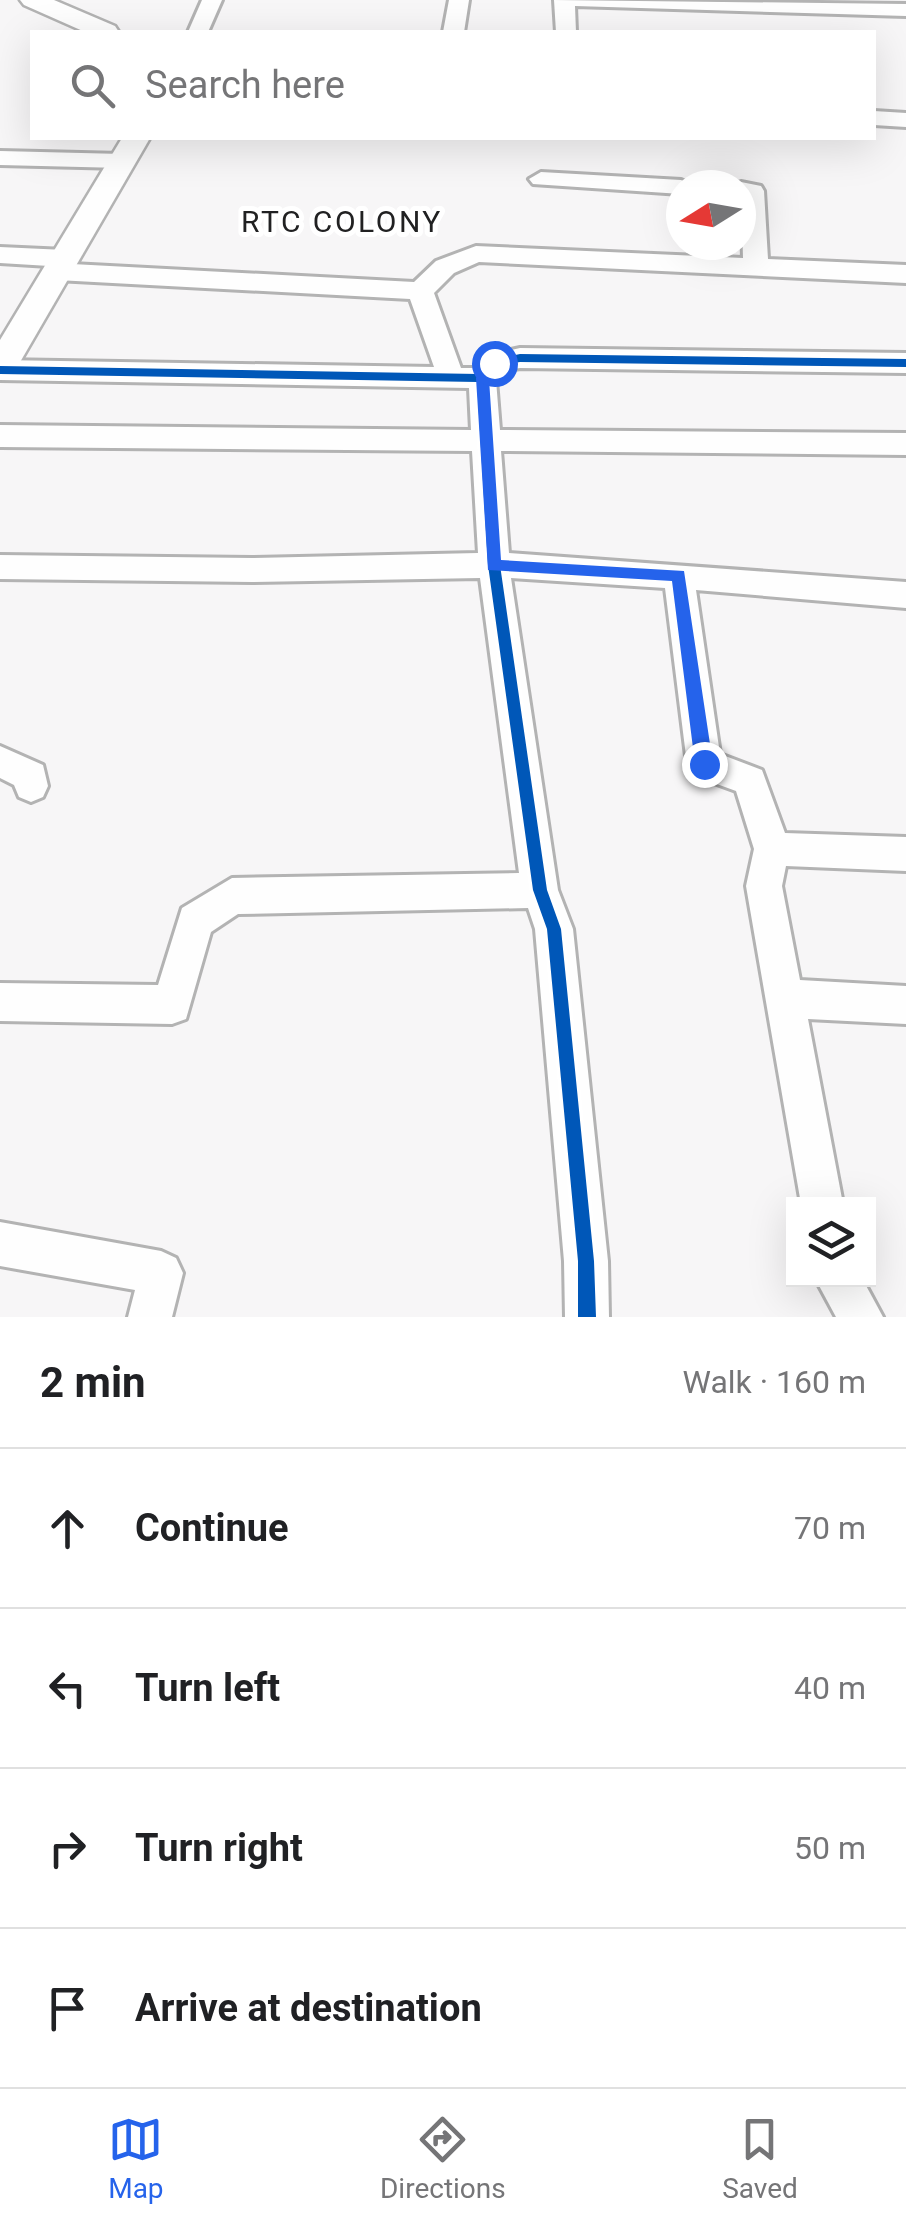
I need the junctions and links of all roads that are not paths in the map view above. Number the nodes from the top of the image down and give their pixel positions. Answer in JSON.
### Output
{"nodes":[{"id":1,"x":33,"y":0,"type":"edge"},
{"id":2,"x":212,"y":0,"type":"edge"},
{"id":3,"x":459,"y":0,"type":"edge"},
{"id":4,"x":564,"y":0,"type":"edge"},
{"id":5,"x":573,"y":0,"type":"edge"},
{"id":6,"x":794,"y":5,"type":"junction"},
{"id":7,"x":906,"y":10,"type":"edge"},
{"id":8,"x":101,"y":30,"type":"edge"},
{"id":9,"x":199,"y":30,"type":"edge"},
{"id":10,"x":454,"y":30,"type":"edge"},
{"id":11,"x":566,"y":30,"type":"edge"},
{"id":12,"x":797,"y":30,"type":"edge"},
{"id":13,"x":876,"y":118,"type":"edge"},
{"id":14,"x":906,"y":120,"type":"edge"},
{"id":15,"x":129,"y":149,"type":"edge"},
{"id":16,"x":0,"y":158,"type":"edge"},
{"id":17,"x":541,"y":179,"type":"dead end"},
{"id":18,"x":666,"y":186,"type":"edge"},
{"id":19,"x":0,"y":255,"type":"edge"},
{"id":20,"x":756,"y":260,"type":"edge"},
{"id":21,"x":61,"y":265,"type":"junction"},
{"id":22,"x":756,"y":267,"type":"junction"},
{"id":23,"x":906,"y":274,"type":"edge"},
{"id":24,"x":420,"y":291,"type":"junction"},
{"id":25,"x":10,"y":335,"type":"edge"},
{"id":26,"x":906,"y":363,"type":"edge"},
{"id":27,"x":0,"y":369,"type":"edge"},
{"id":28,"x":451,"y":378,"type":"junction"},
{"id":29,"x":482,"y":378,"type":"junction"},
{"id":30,"x":0,"y":436,"type":"edge"},
{"id":31,"x":486,"y":440,"type":"junction"},
{"id":32,"x":906,"y":444,"type":"edge"},
{"id":33,"x":494,"y":566,"type":"junction"},
{"id":34,"x":0,"y":567,"type":"edge"},
{"id":35,"x":679,"y":576,"type":"junction"},
{"id":36,"x":906,"y":596,"type":"edge"},
{"id":37,"x":0,"y":761,"type":"edge"},
{"id":38,"x":31,"y":786,"type":"dead end"},
{"id":39,"x":772,"y":849,"type":"junction"},
{"id":40,"x":906,"y":854,"type":"edge"},
{"id":41,"x":540,"y":890,"type":"junction"},
{"id":42,"x":783,"y":998,"type":"junction"},
{"id":43,"x":0,"y":1002,"type":"edge"},
{"id":44,"x":906,"y":1004,"type":"edge"},
{"id":45,"x":821,"y":1197,"type":"edge"},
{"id":46,"x":0,"y":1244,"type":"edge"},
{"id":47,"x":842,"y":1287,"type":"edge"},
{"id":48,"x":150,"y":1317,"type":"edge"},
{"id":49,"x":587,"y":1317,"type":"edge"},
{"id":50,"x":861,"y":1317,"type":"edge"}],
"edges":[{"from":1,"to":8,"type":"main road"},
{"from":2,"to":9,"type":"street"},
{"from":3,"to":10,"type":"street"},
{"from":4,"to":11,"type":"street"},
{"from":5,"to":6,"type":"street"},
{"from":6,"to":7,"type":"street"},
{"from":6,"to":12,"type":"street"},
{"from":13,"to":14,"type":"street"},
{"from":15,"to":16,"type":"street"},
{"from":15,"to":21,"type":"main road"},
{"from":17,"to":18,"type":"street"},
{"from":19,"to":21,"type":"street"},
{"from":20,"to":22,"type":"street"},
{"from":21,"to":24,"type":"street"},
{"from":21,"to":25,"type":"main road"},
{"from":22,"to":23,"type":"street"},
{"from":22,"to":24,"type":"street"},
{"from":24,"to":28,"type":"street"},
{"from":25,"to":27,"type":"main road"},
{"from":26,"to":29,"type":"street"},
{"from":27,"to":28,"type":"street"},
{"from":28,"to":29,"type":"street"},
{"from":29,"to":31,"type":"street"},
{"from":30,"to":31,"type":"street"},
{"from":31,"to":32,"type":"street"},
{"from":31,"to":33,"type":"street"},
{"from":33,"to":34,"type":"street"},
{"from":33,"to":35,"type":"street"},
{"from":33,"to":41,"type":"street"},
{"from":35,"to":36,"type":"street"},
{"from":35,"to":39,"type":"street"},
{"from":37,"to":38,"type":"street"},
{"from":39,"to":40,"type":"street"},
{"from":39,"to":42,"type":"street"},
{"from":41,"to":43,"type":"street"},
{"from":41,"to":49,"type":"street"},
{"from":42,"to":44,"type":"street"},
{"from":42,"to":45,"type":"street"},
{"from":46,"to":48,"type":"street"},
{"from":47,"to":50,"type":"street"}]}
